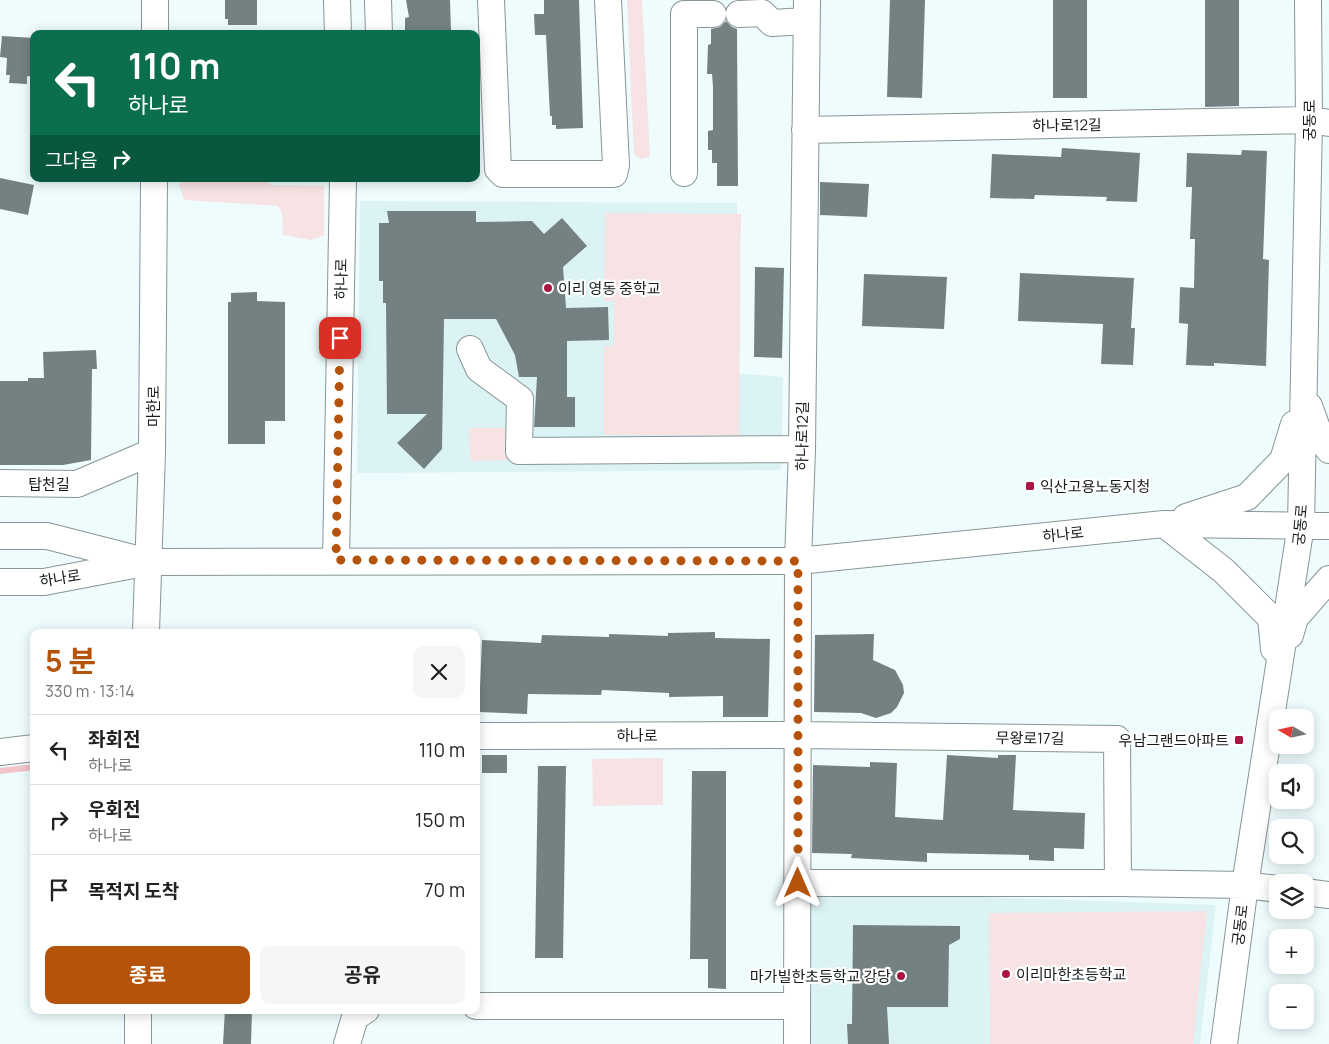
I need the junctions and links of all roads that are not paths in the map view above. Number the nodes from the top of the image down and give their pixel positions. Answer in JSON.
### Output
{"nodes":[{"id":1,"x":155,"y":0,"type":"edge"},
{"id":2,"x":338,"y":0,"type":"edge"},
{"id":3,"x":378,"y":0,"type":"edge"},
{"id":4,"x":491,"y":0,"type":"edge"},
{"id":5,"x":608,"y":0,"type":"edge"},
{"id":6,"x":1308,"y":0,"type":"edge"},
{"id":7,"x":806,"y":10,"type":"edge"},
{"id":8,"x":713,"y":14,"type":"dead end"},
{"id":9,"x":739,"y":14,"type":"dead end"},
{"id":10,"x":155,"y":30,"type":"edge"},
{"id":11,"x":338,"y":30,"type":"edge"},
{"id":12,"x":379,"y":30,"type":"edge"},
{"id":13,"x":1319,"y":122,"type":"edge"},
{"id":14,"x":805,"y":130,"type":"junction"},
{"id":15,"x":684,"y":173,"type":"dead end"},
{"id":16,"x":154,"y":182,"type":"edge"},
{"id":17,"x":343,"y":182,"type":"edge"},
{"id":18,"x":470,"y":349,"type":"dead end"},
{"id":19,"x":1304,"y":392,"type":"junction"},
{"id":20,"x":802,"y":449,"type":"junction"},
{"id":21,"x":1329,"y":450,"type":"edge"},
{"id":22,"x":152,"y":452,"type":"junction"},
{"id":23,"x":0,"y":483,"type":"edge"},
{"id":24,"x":1164,"y":524,"type":"junction"},
{"id":25,"x":1301,"y":525,"type":"junction"},
{"id":26,"x":1329,"y":526,"type":"edge"},
{"id":27,"x":0,"y":536,"type":"edge"},
{"id":28,"x":336,"y":560,"type":"junction"},
{"id":29,"x":798,"y":561,"type":"junction"},
{"id":30,"x":149,"y":562,"type":"junction"},
{"id":31,"x":1329,"y":579,"type":"edge"},
{"id":32,"x":0,"y":582,"type":"edge"},
{"id":33,"x":146,"y":629,"type":"edge"},
{"id":34,"x":1276,"y":684,"type":"junction"},
{"id":35,"x":799,"y":735,"type":"junction"},
{"id":36,"x":480,"y":736,"type":"edge"},
{"id":37,"x":30,"y":748,"type":"edge"},
{"id":38,"x":0,"y":752,"type":"edge"},
{"id":39,"x":798,"y":883,"type":"junction"},
{"id":40,"x":1118,"y":883,"type":"junction"},
{"id":41,"x":1245,"y":885,"type":"junction"},
{"id":42,"x":1269,"y":888,"type":"edge"},
{"id":43,"x":1314,"y":893,"type":"edge"},
{"id":44,"x":1329,"y":895,"type":"edge"},
{"id":45,"x":480,"y":1006,"type":"edge"},
{"id":46,"x":797,"y":1006,"type":"junction"},
{"id":47,"x":138,"y":1014,"type":"edge"},
{"id":48,"x":360,"y":1014,"type":"edge"},
{"id":49,"x":138,"y":1044,"type":"edge"},
{"id":50,"x":347,"y":1044,"type":"edge"},
{"id":51,"x":796,"y":1044,"type":"edge"},
{"id":52,"x":1224,"y":1044,"type":"edge"}],
"edges":[{"from":1,"to":10,"type":"street"},
{"from":2,"to":11,"type":"street"},
{"from":3,"to":12,"type":"street"},
{"from":4,"to":5,"type":"street"},
{"from":6,"to":13,"type":"street","name":"궁동로"},
{"from":7,"to":9,"type":"street"},
{"from":7,"to":14,"type":"street","name":"하나로12길"},
{"from":8,"to":15,"type":"street"},
{"from":13,"to":14,"type":"street","name":"하나로12길"},
{"from":13,"to":19,"type":"street","name":"궁동로"},
{"from":14,"to":20,"type":"street","name":"하나로12길"},
{"from":16,"to":22,"type":"street","name":"마한로"},
{"from":17,"to":28,"type":"street","name":"하나로"},
{"from":18,"to":20,"type":"street"},
{"from":19,"to":21,"type":"street"},
{"from":19,"to":24,"type":"street"},
{"from":19,"to":25,"type":"street","name":"궁동로"},
{"from":20,"to":29,"type":"street","name":"하나로12길"},
{"from":22,"to":23,"type":"street","name":"탑천길"},
{"from":22,"to":30,"type":"street","name":"마한로"},
{"from":24,"to":25,"type":"street","name":"하나로"},
{"from":24,"to":29,"type":"street","name":"하나로"},
{"from":24,"to":34,"type":"street"},
{"from":25,"to":26,"type":"street","name":"하나로"},
{"from":25,"to":34,"type":"street","name":"궁동로"},
{"from":27,"to":30,"type":"street","name":"하나로"},
{"from":28,"to":29,"type":"street","name":"하나로"},
{"from":28,"to":30,"type":"street","name":"하나로"},
{"from":29,"to":35,"type":"street"},
{"from":30,"to":32,"type":"street","name":"하나로"},
{"from":30,"to":33,"type":"street","name":"마한로"},
{"from":31,"to":34,"type":"street"},
{"from":34,"to":41,"type":"street","name":"궁동로"},
{"from":35,"to":36,"type":"street","name":"하나로"},
{"from":35,"to":39,"type":"street"},
{"from":35,"to":40,"type":"street","name":"무왕로17길"},
{"from":37,"to":38,"type":"street"},
{"from":39,"to":40,"type":"street"},
{"from":39,"to":46,"type":"street"},
{"from":40,"to":41,"type":"street"},
{"from":41,"to":42,"type":"street"},
{"from":41,"to":52,"type":"street","name":"궁동로"},
{"from":43,"to":44,"type":"street"},
{"from":45,"to":46,"type":"street"},
{"from":46,"to":51,"type":"street"},
{"from":47,"to":49,"type":"street"},
{"from":48,"to":50,"type":"street"}]}
